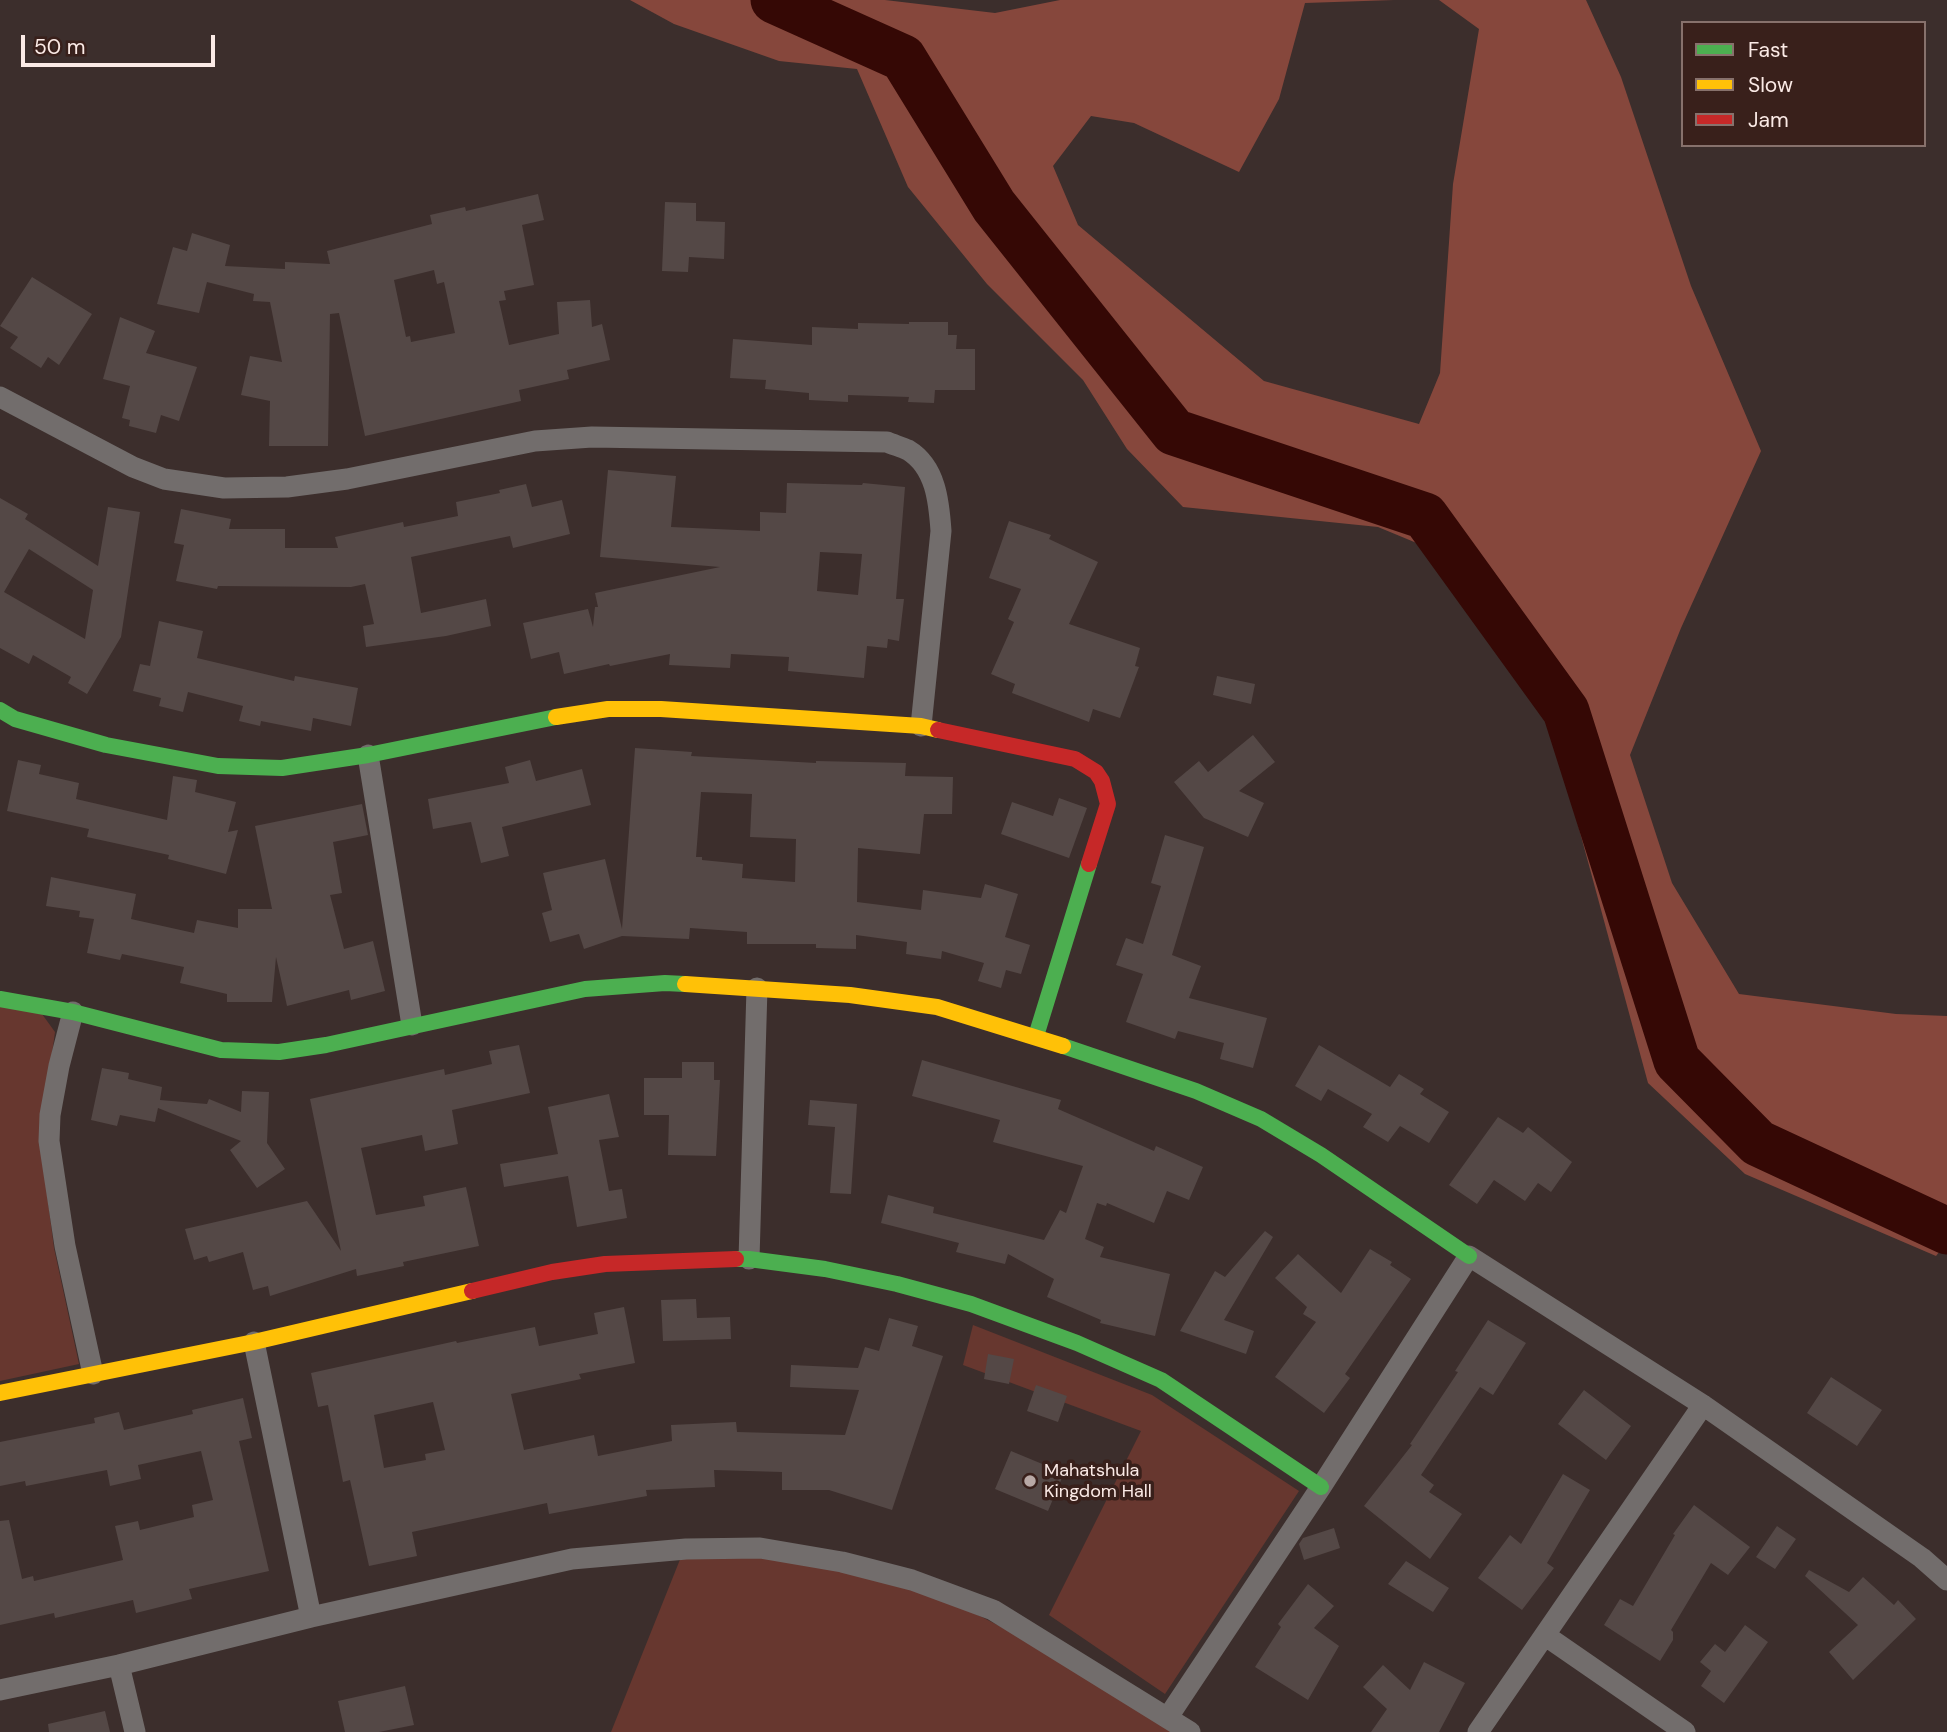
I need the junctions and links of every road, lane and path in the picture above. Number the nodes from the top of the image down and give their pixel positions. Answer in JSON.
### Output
{"nodes":[{"id":1,"x":0,"y":397,"type":"edge"},
{"id":2,"x":0,"y":710,"type":"edge"},
{"id":3,"x":921,"y":726,"type":"junction"},
{"id":4,"x":368,"y":755,"type":"junction"},
{"id":5,"x":757,"y":988,"type":"junction"},
{"id":6,"x":0,"y":999,"type":"edge"},
{"id":7,"x":73,"y":1012,"type":"junction"},
{"id":8,"x":412,"y":1025,"type":"junction"},
{"id":9,"x":1035,"y":1036,"type":"junction"},
{"id":10,"x":1469,"y":1256,"type":"junction"},
{"id":11,"x":749,"y":1259,"type":"junction"},
{"id":12,"x":254,"y":1342,"type":"junction"},
{"id":13,"x":93,"y":1374,"type":"junction"},
{"id":14,"x":0,"y":1393,"type":"edge"},
{"id":15,"x":1703,"y":1405,"type":"junction"},
{"id":16,"x":1321,"y":1487,"type":"junction"},
{"id":17,"x":1947,"y":1580,"type":"edge"},
{"id":18,"x":311,"y":1617,"type":"junction"},
{"id":19,"x":1546,"y":1636,"type":"junction"},
{"id":20,"x":119,"y":1665,"type":"junction"},
{"id":21,"x":0,"y":1690,"type":"edge"},
{"id":22,"x":1168,"y":1717,"type":"junction"},
{"id":23,"x":135,"y":1732,"type":"edge"},
{"id":24,"x":1191,"y":1732,"type":"edge"},
{"id":25,"x":1478,"y":1732,"type":"edge"},
{"id":26,"x":1685,"y":1732,"type":"edge"}],
"edges":[{"from":1,"to":3,"type":"street"},
{"from":2,"to":4,"type":"street"},
{"from":3,"to":4,"type":"street"},
{"from":3,"to":9,"type":"street"},
{"from":4,"to":8,"type":"street"},
{"from":5,"to":8,"type":"street"},
{"from":5,"to":9,"type":"street"},
{"from":5,"to":11,"type":"street"},
{"from":6,"to":7,"type":"street"},
{"from":7,"to":8,"type":"street"},
{"from":7,"to":13,"type":"street"},
{"from":9,"to":10,"type":"street"},
{"from":10,"to":15,"type":"street"},
{"from":10,"to":16,"type":"street"},
{"from":11,"to":12,"type":"street"},
{"from":11,"to":16,"type":"street"},
{"from":12,"to":13,"type":"street"},
{"from":12,"to":18,"type":"street"},
{"from":13,"to":14,"type":"street"},
{"from":15,"to":17,"type":"street"},
{"from":15,"to":19,"type":"street"},
{"from":16,"to":22,"type":"street"},
{"from":18,"to":20,"type":"street"},
{"from":18,"to":22,"type":"street"},
{"from":19,"to":25,"type":"street"},
{"from":19,"to":26,"type":"street"},
{"from":20,"to":21,"type":"street"},
{"from":20,"to":23,"type":"street"},
{"from":22,"to":24,"type":"street"}]}
